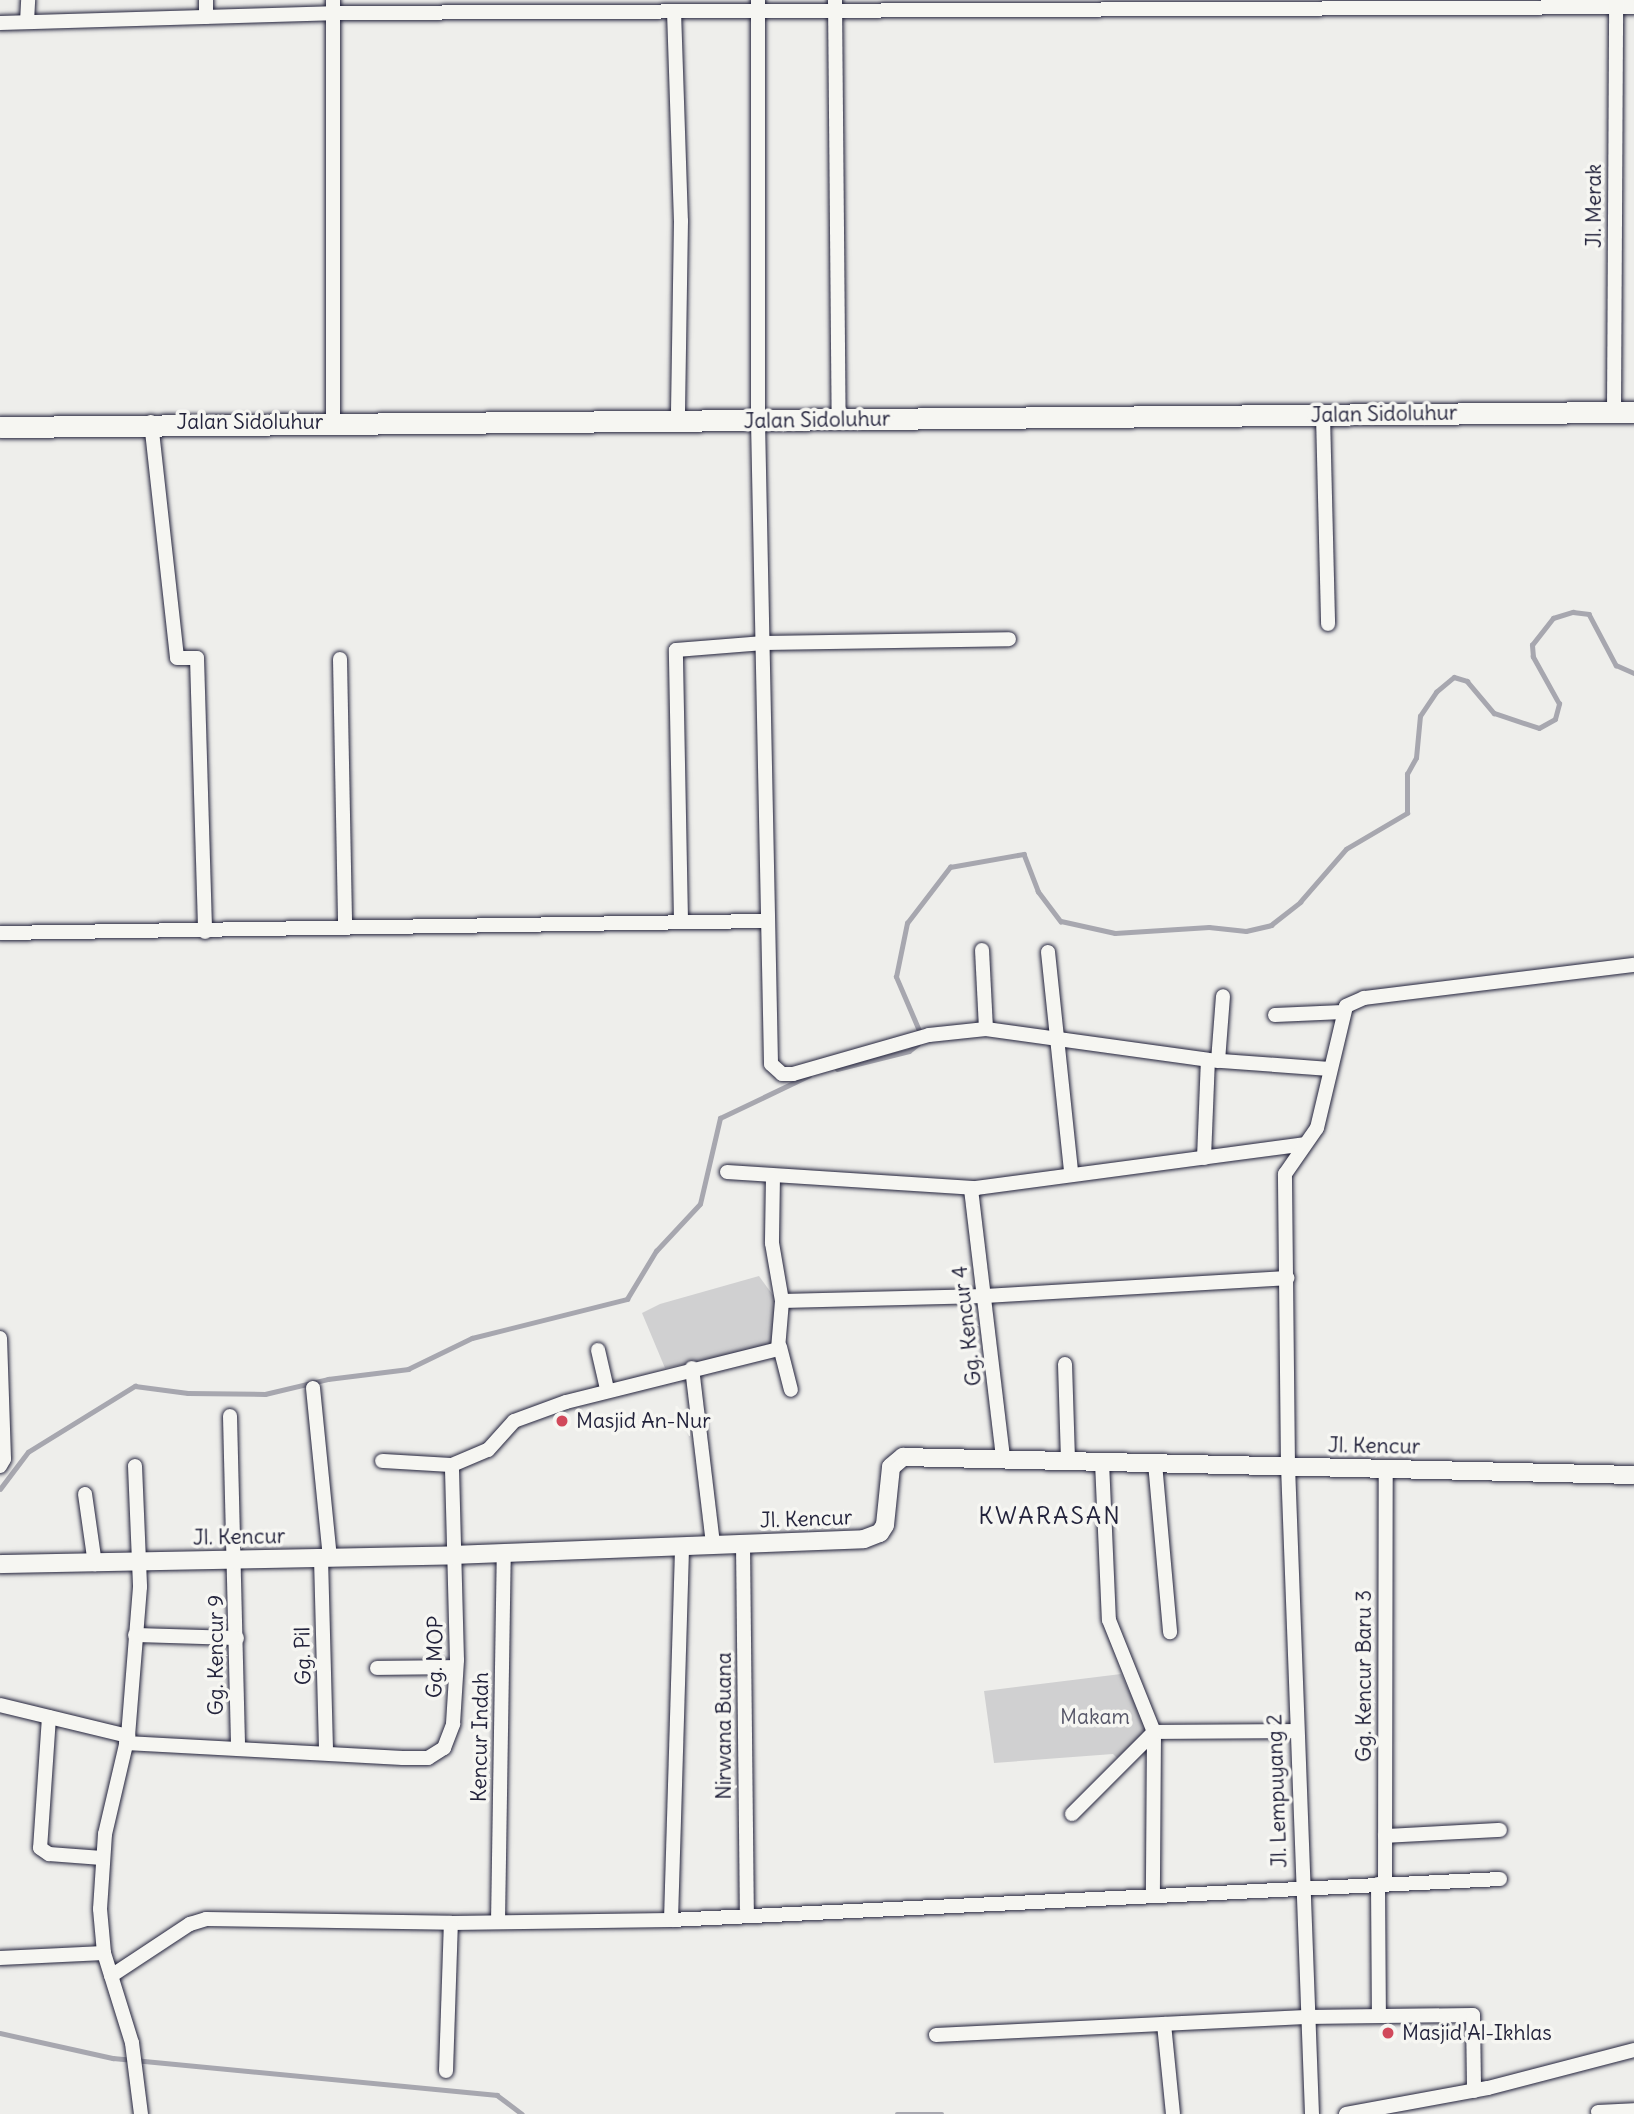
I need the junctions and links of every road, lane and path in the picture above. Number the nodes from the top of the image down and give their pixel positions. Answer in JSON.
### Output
{"nodes":[{"id":1,"x":28,"y":0,"type":"edge"},
{"id":2,"x":206,"y":0,"type":"edge"},
{"id":3,"x":1197,"y":4,"type":"edge"},
{"id":4,"x":1233,"y":4,"type":"edge"},
{"id":5,"x":1302,"y":4,"type":"edge"},
{"id":6,"x":1370,"y":4,"type":"edge"},
{"id":7,"x":1430,"y":4,"type":"edge"},
{"id":8,"x":1468,"y":4,"type":"edge"},
{"id":9,"x":1538,"y":4,"type":"edge"},
{"id":10,"x":1616,"y":4,"type":"edge"},
{"id":11,"x":836,"y":5,"type":"edge"},
{"id":12,"x":932,"y":5,"type":"edge"},
{"id":13,"x":969,"y":5,"type":"edge"},
{"id":14,"x":1034,"y":5,"type":"edge"},
{"id":15,"x":1072,"y":5,"type":"edge"},
{"id":16,"x":1132,"y":5,"type":"edge"},
{"id":17,"x":458,"y":6,"type":"edge"},
{"id":18,"x":542,"y":6,"type":"edge"},
{"id":19,"x":609,"y":6,"type":"edge"},
{"id":20,"x":637,"y":6,"type":"edge"},
{"id":21,"x":758,"y":6,"type":"edge"},
{"id":22,"x":333,"y":7,"type":"edge"},
{"id":23,"x":1634,"y":7,"type":"edge"},
{"id":24,"x":674,"y":12,"type":"junction"},
{"id":25,"x":206,"y":17,"type":"junction"},
{"id":26,"x":27,"y":22,"type":"junction"},
{"id":27,"x":0,"y":23,"type":"edge"},
{"id":28,"x":1624,"y":412,"type":"edge"},
{"id":29,"x":1323,"y":415,"type":"junction"},
{"id":30,"x":839,"y":419,"type":"junction"},
{"id":31,"x":332,"y":421,"type":"junction"},
{"id":32,"x":678,"y":421,"type":"junction"},
{"id":33,"x":758,"y":421,"type":"junction"},
{"id":34,"x":150,"y":422,"type":"junction"},
{"id":35,"x":0,"y":427,"type":"edge"},
{"id":36,"x":1328,"y":624,"type":"dead end"},
{"id":37,"x":1009,"y":639,"type":"dead end"},
{"id":38,"x":764,"y":643,"type":"junction"},
{"id":39,"x":340,"y":659,"type":"dead end"},
{"id":40,"x":681,"y":920,"type":"junction"},
{"id":41,"x":766,"y":921,"type":"junction"},
{"id":42,"x":345,"y":926,"type":"junction"},
{"id":43,"x":205,"y":932,"type":"junction"},
{"id":44,"x":0,"y":933,"type":"edge"},
{"id":45,"x":982,"y":950,"type":"dead end"},
{"id":46,"x":1048,"y":952,"type":"dead end"},
{"id":47,"x":1634,"y":965,"type":"edge"},
{"id":48,"x":1223,"y":996,"type":"dead end"},
{"id":49,"x":1343,"y":1012,"type":"junction"},
{"id":50,"x":1275,"y":1015,"type":"dead end"},
{"id":51,"x":986,"y":1029,"type":"junction"},
{"id":52,"x":1054,"y":1038,"type":"junction"},
{"id":53,"x":1213,"y":1061,"type":"junction"},
{"id":54,"x":1330,"y":1069,"type":"junction"},
{"id":55,"x":1304,"y":1144,"type":"junction"},
{"id":56,"x":1204,"y":1158,"type":"junction"},
{"id":57,"x":727,"y":1172,"type":"dead end"},
{"id":58,"x":1071,"y":1172,"type":"junction"},
{"id":59,"x":774,"y":1176,"type":"junction"},
{"id":60,"x":971,"y":1189,"type":"junction"},
{"id":61,"x":1287,"y":1278,"type":"junction"},
{"id":62,"x":985,"y":1296,"type":"junction"},
{"id":63,"x":782,"y":1301,"type":"junction"},
{"id":64,"x":0,"y":1338,"type":"edge"},
{"id":65,"x":780,"y":1347,"type":"junction"},
{"id":66,"x":598,"y":1350,"type":"dead end"},
{"id":67,"x":1067,"y":1364,"type":"dead end"},
{"id":68,"x":692,"y":1368,"type":"junction"},
{"id":69,"x":313,"y":1388,"type":"dead end"},
{"id":70,"x":607,"y":1389,"type":"junction"},
{"id":71,"x":791,"y":1390,"type":"dead end"},
{"id":72,"x":230,"y":1416,"type":"dead end"},
{"id":73,"x":1003,"y":1458,"type":"junction"},
{"id":74,"x":382,"y":1461,"type":"dead end"},
{"id":75,"x":1068,"y":1461,"type":"junction"},
{"id":76,"x":1102,"y":1462,"type":"junction"},
{"id":77,"x":1155,"y":1464,"type":"junction"},
{"id":78,"x":452,"y":1465,"type":"junction"},
{"id":79,"x":0,"y":1466,"type":"edge"},
{"id":80,"x":135,"y":1466,"type":"dead end"},
{"id":81,"x":1288,"y":1467,"type":"junction"},
{"id":82,"x":1386,"y":1468,"type":"junction"},
{"id":83,"x":1634,"y":1475,"type":"edge"},
{"id":84,"x":85,"y":1494,"type":"dead end"},
{"id":85,"x":744,"y":1544,"type":"junction"},
{"id":86,"x":713,"y":1545,"type":"junction"},
{"id":87,"x":682,"y":1546,"type":"junction"},
{"id":88,"x":504,"y":1553,"type":"junction"},
{"id":89,"x":452,"y":1555,"type":"junction"},
{"id":90,"x":325,"y":1558,"type":"junction"},
{"id":91,"x":237,"y":1560,"type":"junction"},
{"id":92,"x":142,"y":1562,"type":"junction"},
{"id":93,"x":0,"y":1564,"type":"edge"},
{"id":94,"x":95,"y":1564,"type":"junction"},
{"id":95,"x":1170,"y":1632,"type":"dead end"},
{"id":96,"x":135,"y":1635,"type":"junction"},
{"id":97,"x":237,"y":1638,"type":"junction"},
{"id":98,"x":456,"y":1667,"type":"junction"},
{"id":99,"x":377,"y":1668,"type":"dead end"},
{"id":100,"x":0,"y":1705,"type":"edge"},
{"id":101,"x":49,"y":1717,"type":"junction"},
{"id":102,"x":1296,"y":1731,"type":"junction"},
{"id":103,"x":1154,"y":1732,"type":"junction"},
{"id":104,"x":127,"y":1740,"type":"junction"},
{"id":105,"x":238,"y":1749,"type":"junction"},
{"id":106,"x":326,"y":1753,"type":"junction"},
{"id":107,"x":1072,"y":1814,"type":"dead end"},
{"id":108,"x":1500,"y":1830,"type":"dead end"},
{"id":109,"x":1385,"y":1836,"type":"junction"},
{"id":110,"x":102,"y":1858,"type":"junction"},
{"id":111,"x":1500,"y":1879,"type":"dead end"},
{"id":112,"x":1382,"y":1884,"type":"junction"},
{"id":113,"x":1301,"y":1890,"type":"junction"},
{"id":114,"x":1153,"y":1893,"type":"junction"},
{"id":115,"x":747,"y":1909,"type":"dead end"},
{"id":116,"x":671,"y":1920,"type":"junction"},
{"id":117,"x":498,"y":1922,"type":"junction"},
{"id":118,"x":451,"y":1923,"type":"junction"},
{"id":119,"x":104,"y":1953,"type":"junction"},
{"id":120,"x":0,"y":1958,"type":"edge"},
{"id":121,"x":111,"y":1976,"type":"junction"},
{"id":122,"x":1379,"y":2016,"type":"junction"},
{"id":123,"x":1306,"y":2017,"type":"junction"},
{"id":124,"x":1164,"y":2024,"type":"junction"},
{"id":125,"x":936,"y":2035,"type":"dead end"},
{"id":126,"x":1634,"y":2050,"type":"edge"},
{"id":127,"x":446,"y":2071,"type":"dead end"},
{"id":128,"x":1474,"y":2091,"type":"junction"},
{"id":129,"x":1634,"y":2110,"type":"edge"},
{"id":130,"x":1598,"y":2112,"type":"dead end"},
{"id":131,"x":141,"y":2114,"type":"edge"},
{"id":132,"x":1173,"y":2114,"type":"edge"},
{"id":133,"x":1311,"y":2114,"type":"edge"},
{"id":134,"x":1346,"y":2114,"type":"edge"}],
"edges":[{"from":1,"to":26,"type":"street"},
{"from":2,"to":25,"type":"street"},
{"from":3,"to":4,"type":"street"},
{"from":3,"to":16,"type":"street"},
{"from":4,"to":5,"type":"street"},
{"from":5,"to":6,"type":"street"},
{"from":6,"to":7,"type":"street"},
{"from":7,"to":8,"type":"street"},
{"from":8,"to":9,"type":"street"},
{"from":9,"to":10,"type":"street"},
{"from":10,"to":23,"type":"street"},
{"from":10,"to":28,"type":"street","name":"Jl. Merak"},
{"from":11,"to":12,"type":"street"},
{"from":11,"to":21,"type":"street"},
{"from":11,"to":30,"type":"street"},
{"from":12,"to":13,"type":"street"},
{"from":13,"to":14,"type":"street"},
{"from":14,"to":15,"type":"street"},
{"from":15,"to":16,"type":"street"},
{"from":17,"to":18,"type":"street"},
{"from":17,"to":22,"type":"street"},
{"from":18,"to":19,"type":"street"},
{"from":19,"to":20,"type":"street"},
{"from":20,"to":24,"type":"street"},
{"from":21,"to":24,"type":"street"},
{"from":21,"to":33,"type":"street"},
{"from":22,"to":25,"type":"street"},
{"from":22,"to":31,"type":"street"},
{"from":24,"to":32,"type":"street"},
{"from":25,"to":26,"type":"street"},
{"from":26,"to":27,"type":"street"},
{"from":28,"to":29,"type":"main road","name":"Jalan Sidoluhur"},
{"from":29,"to":30,"type":"main road","name":"Jalan Sidoluhur"},
{"from":29,"to":36,"type":"street"},
{"from":30,"to":33,"type":"main road","name":"Jalan Sidoluhur"},
{"from":31,"to":32,"type":"main road","name":"Jalan Sidoluhur"},
{"from":31,"to":34,"type":"main road","name":"Jalan Sidoluhur"},
{"from":32,"to":33,"type":"main road","name":"Jalan Sidoluhur"},
{"from":33,"to":38,"type":"street"},
{"from":34,"to":35,"type":"main road","name":"Jalan Sidoluhur"},
{"from":34,"to":43,"type":"street"},
{"from":37,"to":38,"type":"street"},
{"from":38,"to":40,"type":"street"},
{"from":38,"to":41,"type":"street"},
{"from":39,"to":42,"type":"street"},
{"from":40,"to":41,"type":"street"},
{"from":40,"to":42,"type":"street"},
{"from":41,"to":51,"type":"street"},
{"from":42,"to":43,"type":"street"},
{"from":43,"to":44,"type":"street"},
{"from":45,"to":51,"type":"street"},
{"from":46,"to":52,"type":"street"},
{"from":47,"to":49,"type":"street"},
{"from":48,"to":53,"type":"street"},
{"from":49,"to":50,"type":"street"},
{"from":49,"to":54,"type":"street","name":"Jl. Lempuyang 2"},
{"from":51,"to":52,"type":"street"},
{"from":52,"to":53,"type":"street"},
{"from":52,"to":58,"type":"street"},
{"from":53,"to":54,"type":"street"},
{"from":53,"to":56,"type":"street"},
{"from":54,"to":55,"type":"street","name":"Jl. Lempuyang 2"},
{"from":55,"to":56,"type":"street"},
{"from":55,"to":61,"type":"street","name":"Jl. Lempuyang 2"},
{"from":56,"to":58,"type":"street"},
{"from":57,"to":59,"type":"street"},
{"from":58,"to":60,"type":"street"},
{"from":59,"to":60,"type":"street"},
{"from":59,"to":63,"type":"street"},
{"from":60,"to":62,"type":"street","name":"Gg. Kencur 4"},
{"from":61,"to":62,"type":"street"},
{"from":61,"to":81,"type":"street","name":"Jl. Lempuyang 2"},
{"from":62,"to":63,"type":"street"},
{"from":62,"to":73,"type":"street","name":"Gg. Kencur 4"},
{"from":63,"to":65,"type":"street"},
{"from":64,"to":79,"type":"street"},
{"from":65,"to":68,"type":"street"},
{"from":65,"to":71,"type":"street"},
{"from":66,"to":70,"type":"street"},
{"from":67,"to":75,"type":"street"},
{"from":68,"to":70,"type":"street"},
{"from":68,"to":86,"type":"street"},
{"from":69,"to":90,"type":"street","name":"Gg. Pil"},
{"from":70,"to":78,"type":"street"},
{"from":72,"to":91,"type":"street","name":"Gg. Kencur 9"},
{"from":73,"to":75,"type":"street","name":"Jl. Kencur"},
{"from":73,"to":85,"type":"street","name":"Jl. Kencur"},
{"from":74,"to":78,"type":"street"},
{"from":75,"to":76,"type":"street","name":"Jl. Kencur"},
{"from":76,"to":77,"type":"street","name":"Jl. Kencur"},
{"from":76,"to":103,"type":"street"},
{"from":77,"to":81,"type":"street","name":"Jl. Kencur"},
{"from":77,"to":95,"type":"street"},
{"from":78,"to":89,"type":"street","name":"Gg. MOP"},
{"from":80,"to":92,"type":"street"},
{"from":81,"to":82,"type":"street","name":"Jl. Kencur"},
{"from":81,"to":102,"type":"street","name":"Jl. Lempuyang 2"},
{"from":82,"to":83,"type":"street","name":"Jl. Kencur"},
{"from":82,"to":109,"type":"street","name":"Gg. Kencur Baru 3"},
{"from":84,"to":94,"type":"street"},
{"from":85,"to":86,"type":"street","name":"Jl. Kencur"},
{"from":85,"to":115,"type":"street","name":"Nirwana Buana"},
{"from":86,"to":87,"type":"street","name":"Jl. Kencur"},
{"from":87,"to":88,"type":"street","name":"Jl. Kencur"},
{"from":87,"to":116,"type":"street"},
{"from":88,"to":89,"type":"street","name":"Jl. Kencur"},
{"from":88,"to":117,"type":"street","name":"Kencur Indah"},
{"from":89,"to":90,"type":"street","name":"Jl. Kencur"},
{"from":89,"to":98,"type":"street","name":"Gg. MOP"},
{"from":90,"to":91,"type":"street","name":"Jl. Kencur"},
{"from":90,"to":106,"type":"street","name":"Gg. Pil"},
{"from":91,"to":92,"type":"street","name":"Jl. Kencur"},
{"from":91,"to":97,"type":"street","name":"Gg. Kencur 9"},
{"from":92,"to":94,"type":"street","name":"Jl. Kencur"},
{"from":92,"to":96,"type":"street"},
{"from":93,"to":94,"type":"street","name":"Jl. Kencur"},
{"from":96,"to":97,"type":"street"},
{"from":96,"to":104,"type":"street"},
{"from":97,"to":105,"type":"street","name":"Gg. Kencur 9"},
{"from":98,"to":99,"type":"street"},
{"from":98,"to":106,"type":"street","name":"Gg. MOP"},
{"from":100,"to":101,"type":"street"},
{"from":101,"to":104,"type":"street"},
{"from":101,"to":110,"type":"street"},
{"from":102,"to":103,"type":"street"},
{"from":102,"to":113,"type":"street","name":"Jl. Lempuyang 2"},
{"from":103,"to":107,"type":"street"},
{"from":103,"to":114,"type":"street"},
{"from":104,"to":105,"type":"street"},
{"from":104,"to":110,"type":"street"},
{"from":105,"to":106,"type":"street"},
{"from":108,"to":109,"type":"street"},
{"from":109,"to":112,"type":"street","name":"Gg. Kencur Baru 3"},
{"from":110,"to":119,"type":"street"},
{"from":111,"to":112,"type":"street"},
{"from":112,"to":113,"type":"street"},
{"from":112,"to":122,"type":"street","name":"Gg. Kencur Baru 3"},
{"from":113,"to":114,"type":"street"},
{"from":113,"to":123,"type":"street","name":"Jl. Lempuyang 2"},
{"from":114,"to":116,"type":"street"},
{"from":116,"to":117,"type":"street"},
{"from":117,"to":118,"type":"street"},
{"from":118,"to":121,"type":"street"},
{"from":118,"to":127,"type":"street"},
{"from":119,"to":120,"type":"street"},
{"from":119,"to":121,"type":"street"},
{"from":121,"to":131,"type":"street"},
{"from":122,"to":123,"type":"street"},
{"from":122,"to":128,"type":"street"},
{"from":123,"to":124,"type":"street"},
{"from":123,"to":133,"type":"street","name":"Jl. Lempuyang 2"},
{"from":124,"to":125,"type":"street"},
{"from":124,"to":132,"type":"street"},
{"from":126,"to":128,"type":"street"},
{"from":128,"to":134,"type":"street"},
{"from":129,"to":130,"type":"street"}]}
